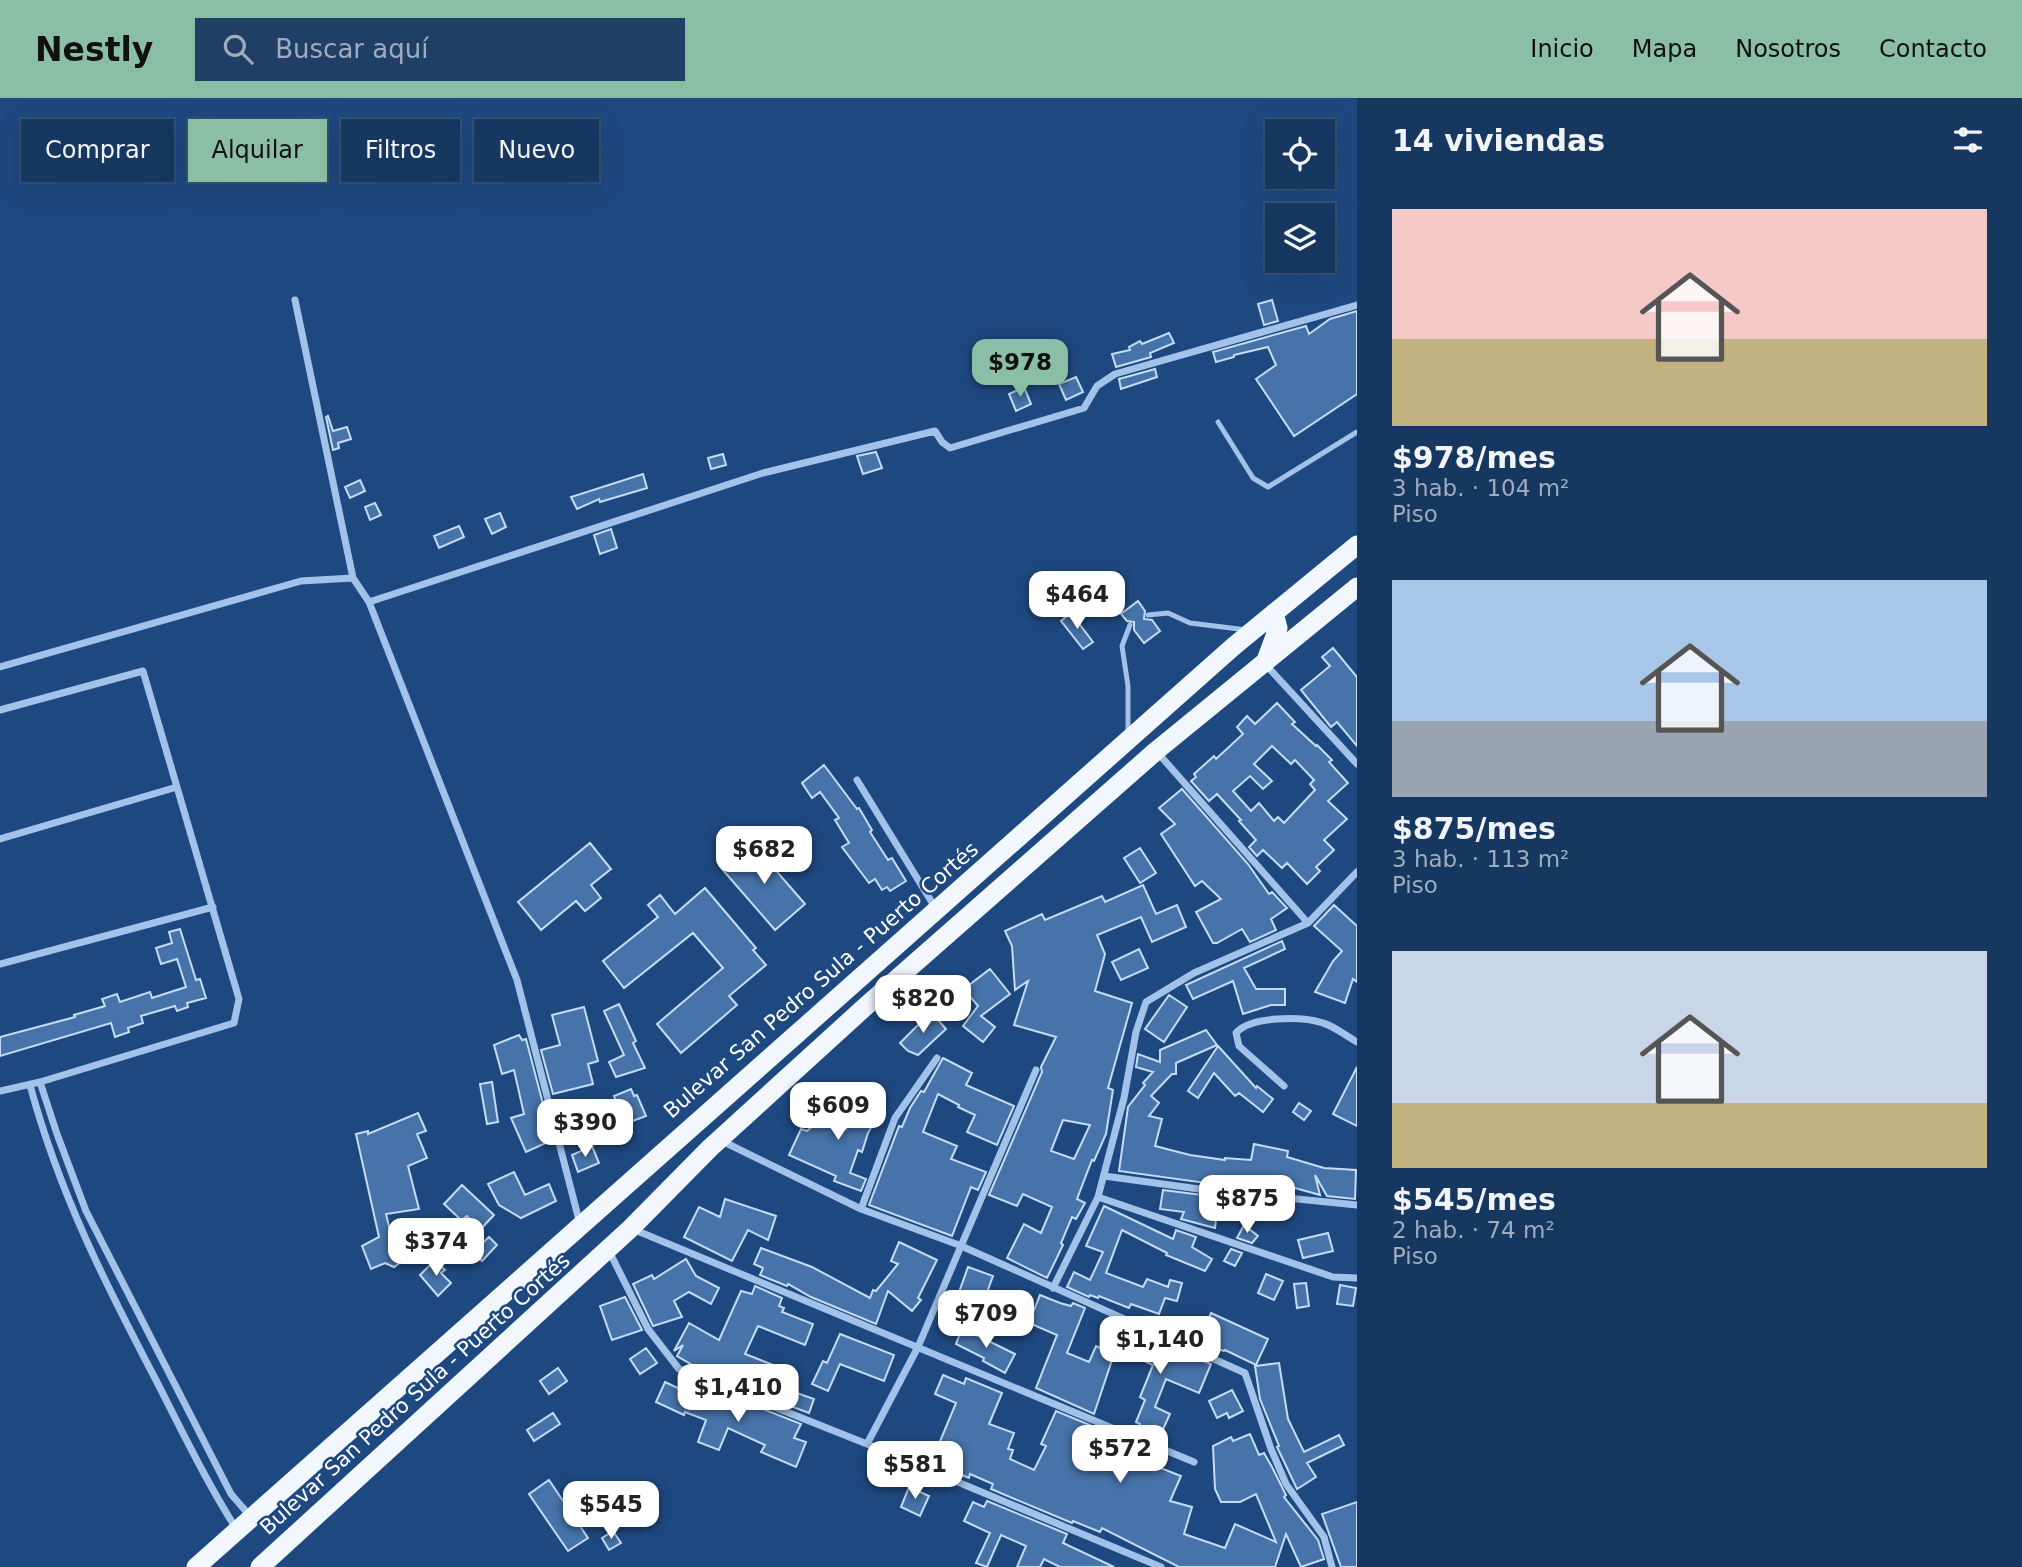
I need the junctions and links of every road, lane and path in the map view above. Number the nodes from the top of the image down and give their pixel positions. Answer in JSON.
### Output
{"nodes":[{"id":1,"x":295,"y":300,"type":"dead end"},
{"id":2,"x":1357,"y":305,"type":"edge"},
{"id":3,"x":1218,"y":422,"type":"dead end"},
{"id":4,"x":1357,"y":432,"type":"edge"},
{"id":5,"x":1357,"y":545,"type":"edge"},
{"id":6,"x":1323,"y":572,"type":"junction"},
{"id":7,"x":353,"y":578,"type":"junction"},
{"id":8,"x":1357,"y":587,"type":"edge"},
{"id":9,"x":369,"y":602,"type":"junction"},
{"id":10,"x":1274,"y":613,"type":"junction"},
{"id":11,"x":1148,"y":615,"type":"dead end"},
{"id":12,"x":1320,"y":617,"type":"junction"},
{"id":13,"x":1130,"y":625,"type":"dead end"},
{"id":14,"x":1253,"y":630,"type":"junction"},
{"id":15,"x":1265,"y":664,"type":"junction"},
{"id":16,"x":0,"y":667,"type":"edge"},
{"id":17,"x":0,"y":710,"type":"edge"},
{"id":18,"x":1126,"y":741,"type":"junction"},
{"id":19,"x":1156,"y":751,"type":"junction"},
{"id":20,"x":1357,"y":764,"type":"edge"},
{"id":21,"x":857,"y":780,"type":"dead end"},
{"id":22,"x":177,"y":787,"type":"junction"},
{"id":23,"x":0,"y":839,"type":"edge"},
{"id":24,"x":1357,"y":872,"type":"edge"},
{"id":25,"x":213,"y":907,"type":"junction"},
{"id":26,"x":936,"y":909,"type":"junction"},
{"id":27,"x":1308,"y":923,"type":"junction"},
{"id":28,"x":0,"y":964,"type":"edge"},
{"id":29,"x":1357,"y":1042,"type":"edge"},
{"id":30,"x":937,"y":1058,"type":"dead end"},
{"id":31,"x":1036,"y":1070,"type":"dead end"},
{"id":32,"x":40,"y":1082,"type":"junction"},
{"id":33,"x":30,"y":1085,"type":"junction"},
{"id":34,"x":1284,"y":1086,"type":"dead end"},
{"id":35,"x":0,"y":1091,"type":"edge"},
{"id":36,"x":720,"y":1139,"type":"junction"},
{"id":37,"x":1104,"y":1176,"type":"junction"},
{"id":38,"x":1098,"y":1197,"type":"junction"},
{"id":39,"x":1357,"y":1205,"type":"edge"},
{"id":40,"x":861,"y":1209,"type":"junction"},
{"id":41,"x":580,"y":1224,"type":"junction"},
{"id":42,"x":631,"y":1228,"type":"junction"},
{"id":43,"x":960,"y":1245,"type":"junction"},
{"id":44,"x":608,"y":1249,"type":"junction"},
{"id":45,"x":1357,"y":1278,"type":"edge"},
{"id":46,"x":1054,"y":1288,"type":"junction"},
{"id":47,"x":918,"y":1347,"type":"junction"},
{"id":48,"x":867,"y":1444,"type":"junction"},
{"id":49,"x":1194,"y":1462,"type":"dead end"},
{"id":50,"x":244,"y":1524,"type":"junction"},
{"id":51,"x":196,"y":1567,"type":"edge"},
{"id":52,"x":260,"y":1567,"type":"edge"},
{"id":53,"x":1161,"y":1567,"type":"edge"},
{"id":54,"x":1332,"y":1567,"type":"edge"}],
"edges":[{"from":1,"to":7,"type":"street"},
{"from":2,"to":9,"type":"street"},
{"from":3,"to":4,"type":"lane"},
{"from":5,"to":6,"type":"highway","name":"Bulevar San Pedro Sula - Puerto Cortés"},
{"from":6,"to":10,"type":"highway","name":"Bulevar San Pedro Sula - Puerto Cortés"},
{"from":6,"to":12,"type":"highway"},
{"from":7,"to":9,"type":"street"},
{"from":7,"to":16,"type":"street"},
{"from":8,"to":12,"type":"highway","name":"Bulevar San Pedro Sula - Puerto Cortés"},
{"from":9,"to":41,"type":"street"},
{"from":10,"to":14,"type":"highway","name":"Bulevar San Pedro Sula - Puerto Cortés"},
{"from":10,"to":15,"type":"highway"},
{"from":11,"to":14,"type":"lane"},
{"from":12,"to":15,"type":"highway","name":"Bulevar San Pedro Sula - Puerto Cortés"},
{"from":13,"to":18,"type":"lane"},
{"from":14,"to":18,"type":"highway","name":"Bulevar San Pedro Sula - Puerto Cortés"},
{"from":15,"to":19,"type":"highway","name":"Bulevar San Pedro Sula - Puerto Cortés"},
{"from":15,"to":20,"type":"street"},
{"from":17,"to":22,"type":"street"},
{"from":18,"to":26,"type":"highway","name":"Bulevar San Pedro Sula - Puerto Cortés"},
{"from":19,"to":27,"type":"street"},
{"from":19,"to":36,"type":"highway","name":"Bulevar San Pedro Sula - Puerto Cortés"},
{"from":21,"to":26,"type":"street"},
{"from":22,"to":23,"type":"street"},
{"from":22,"to":25,"type":"street"},
{"from":24,"to":27,"type":"street"},
{"from":25,"to":28,"type":"street"},
{"from":25,"to":32,"type":"street"},
{"from":26,"to":41,"type":"highway","name":"Bulevar San Pedro Sula - Puerto Cortés"},
{"from":27,"to":37,"type":"street"},
{"from":29,"to":34,"type":"street"},
{"from":30,"to":40,"type":"street"},
{"from":31,"to":43,"type":"street"},
{"from":32,"to":33,"type":"street"},
{"from":32,"to":50,"type":"street"},
{"from":33,"to":35,"type":"street"},
{"from":33,"to":50,"type":"street"},
{"from":36,"to":40,"type":"street"},
{"from":36,"to":42,"type":"highway","name":"Bulevar San Pedro Sula - Puerto Cortés"},
{"from":37,"to":38,"type":"street"},
{"from":37,"to":39,"type":"street"},
{"from":38,"to":45,"type":"street"},
{"from":38,"to":46,"type":"street"},
{"from":40,"to":43,"type":"street"},
{"from":41,"to":50,"type":"highway","name":"Bulevar San Pedro Sula - Puerto Cortés"},
{"from":42,"to":44,"type":"highway","name":"Bulevar San Pedro Sula - Puerto Cortés"},
{"from":42,"to":47,"type":"street"},
{"from":43,"to":46,"type":"street"},
{"from":43,"to":47,"type":"street"},
{"from":44,"to":48,"type":"street"},
{"from":44,"to":52,"type":"highway","name":"Bulevar San Pedro Sula - Puerto Cortés"},
{"from":46,"to":54,"type":"street"},
{"from":47,"to":48,"type":"street"},
{"from":47,"to":49,"type":"street"},
{"from":48,"to":53,"type":"street"},
{"from":50,"to":51,"type":"highway","name":"Bulevar San Pedro Sula - Puerto Cortés"}]}
